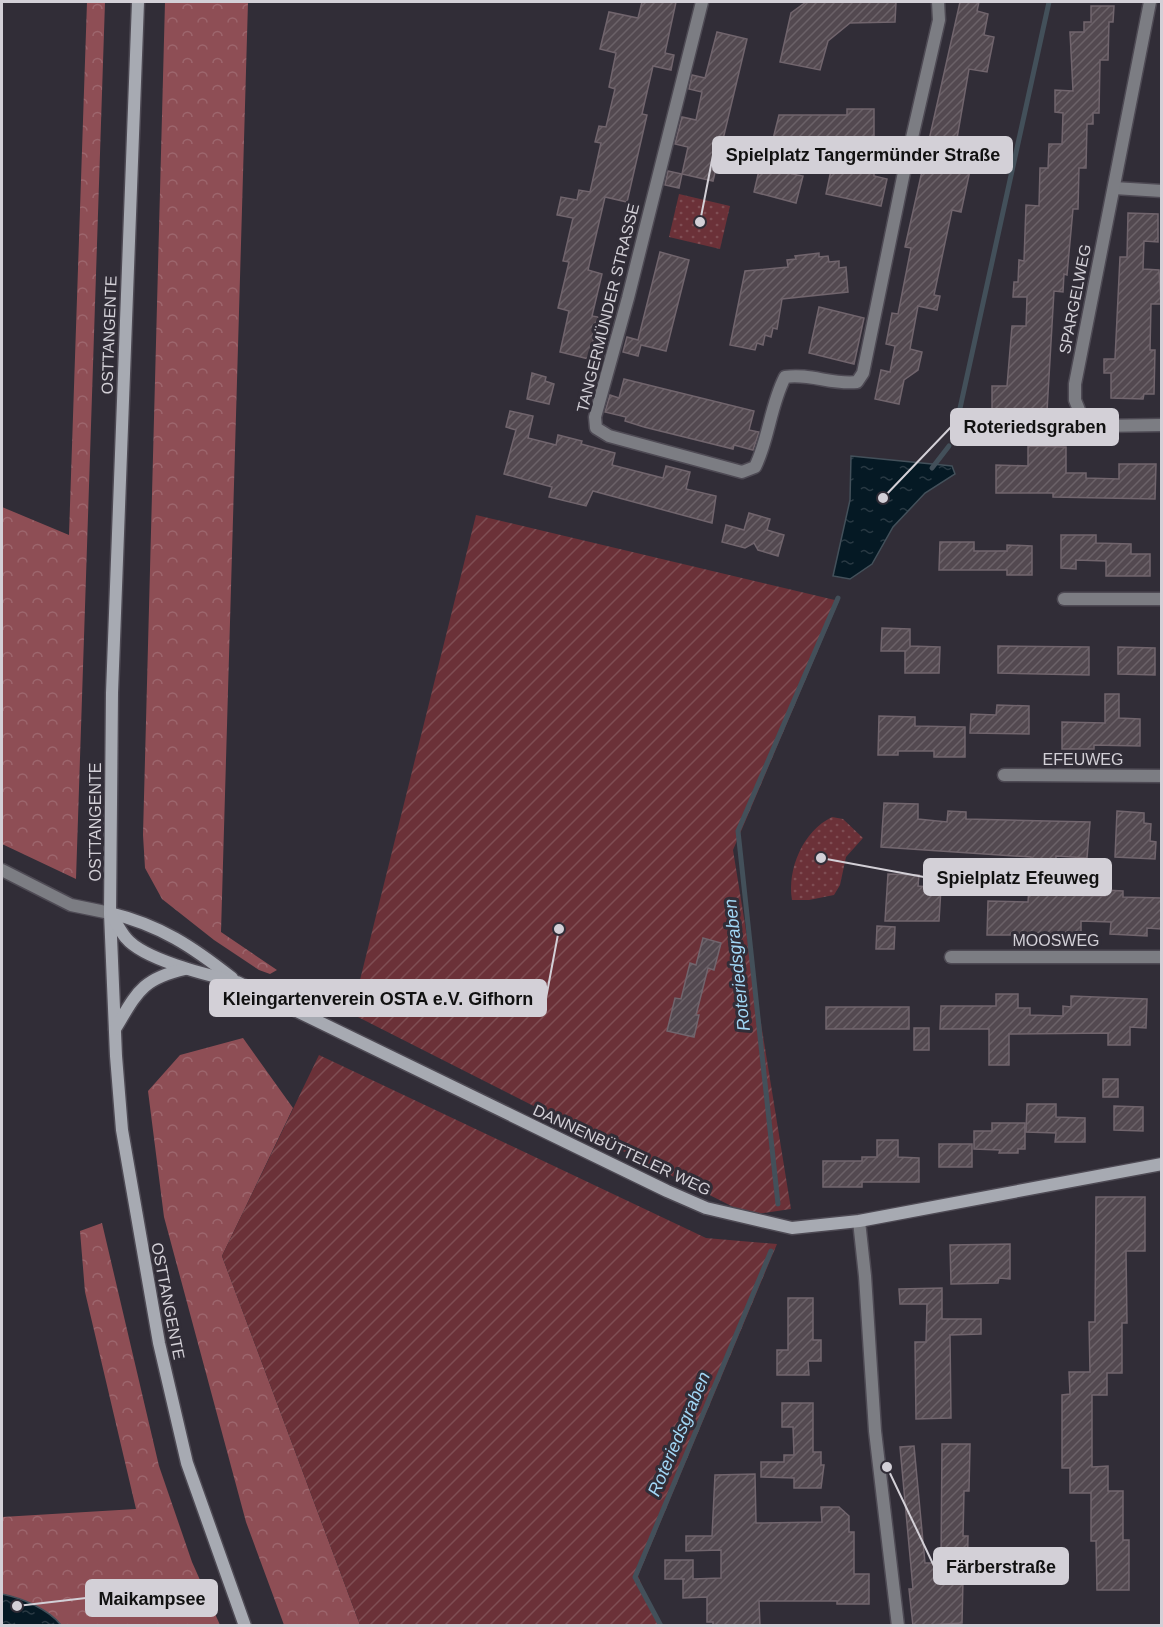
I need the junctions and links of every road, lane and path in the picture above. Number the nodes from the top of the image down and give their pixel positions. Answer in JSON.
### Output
{"nodes":[{"id":1,"x":138,"y":2,"type":"edge"},
{"id":2,"x":702,"y":2,"type":"edge"},
{"id":3,"x":938,"y":2,"type":"edge"},
{"id":4,"x":1150,"y":2,"type":"edge"},
{"id":5,"x":1114,"y":188,"type":"junction"},
{"id":6,"x":1161,"y":190,"type":"edge"},
{"id":7,"x":1082,"y":415,"type":"junction"},
{"id":8,"x":1161,"y":425,"type":"edge"},
{"id":9,"x":987,"y":429,"type":"dead end"},
{"id":10,"x":1064,"y":599,"type":"dead end"},
{"id":11,"x":1161,"y":599,"type":"edge"},
{"id":12,"x":1004,"y":775,"type":"dead end"},
{"id":13,"x":1161,"y":776,"type":"edge"},
{"id":14,"x":2,"y":870,"type":"edge"},
{"id":15,"x":110,"y":913,"type":"junction"},
{"id":16,"x":951,"y":957,"type":"dead end"},
{"id":17,"x":1161,"y":957,"type":"edge"},
{"id":18,"x":185,"y":969,"type":"junction"},
{"id":19,"x":237,"y":982,"type":"junction"},
{"id":20,"x":114,"y":1030,"type":"junction"},
{"id":21,"x":1161,"y":1164,"type":"edge"},
{"id":22,"x":858,"y":1221,"type":"junction"},
{"id":23,"x":245,"y":1626,"type":"edge"},
{"id":24,"x":898,"y":1626,"type":"edge"}],
"edges":[{"from":1,"to":15,"type":"main road","name":"OSTTANGENTE"},
{"from":2,"to":3,"type":"street","name":"TANGERMÜNDER STRASSE"},
{"from":4,"to":5,"type":"street","name":"SPARGELWEG"},
{"from":5,"to":6,"type":"street"},
{"from":5,"to":7,"type":"street","name":"SPARGELWEG"},
{"from":7,"to":8,"type":"street"},
{"from":7,"to":9,"type":"street"},
{"from":10,"to":11,"type":"street"},
{"from":12,"to":13,"type":"street","name":"EFEUWEG"},
{"from":14,"to":15,"type":"street","name":"DANNENBÜTTELER WEG"},
{"from":15,"to":18,"type":"main road","name":"DANNENBÜTTELER WEG"},
{"from":15,"to":19,"type":"main road","name":"DANNENBÜTTELER WEG"},
{"from":15,"to":20,"type":"main road","name":"OSTTANGENTE"},
{"from":16,"to":17,"type":"street","name":"MOOSWEG"},
{"from":18,"to":19,"type":"main road","name":"DANNENBÜTTELER WEG"},
{"from":18,"to":20,"type":"main road"},
{"from":19,"to":22,"type":"main road","name":"DANNENBÜTTELER WEG"},
{"from":20,"to":23,"type":"main road","name":"OSTTANGENTE"},
{"from":21,"to":22,"type":"main road","name":"DANNENBÜTTELER WEG"},
{"from":22,"to":24,"type":"street"}]}
